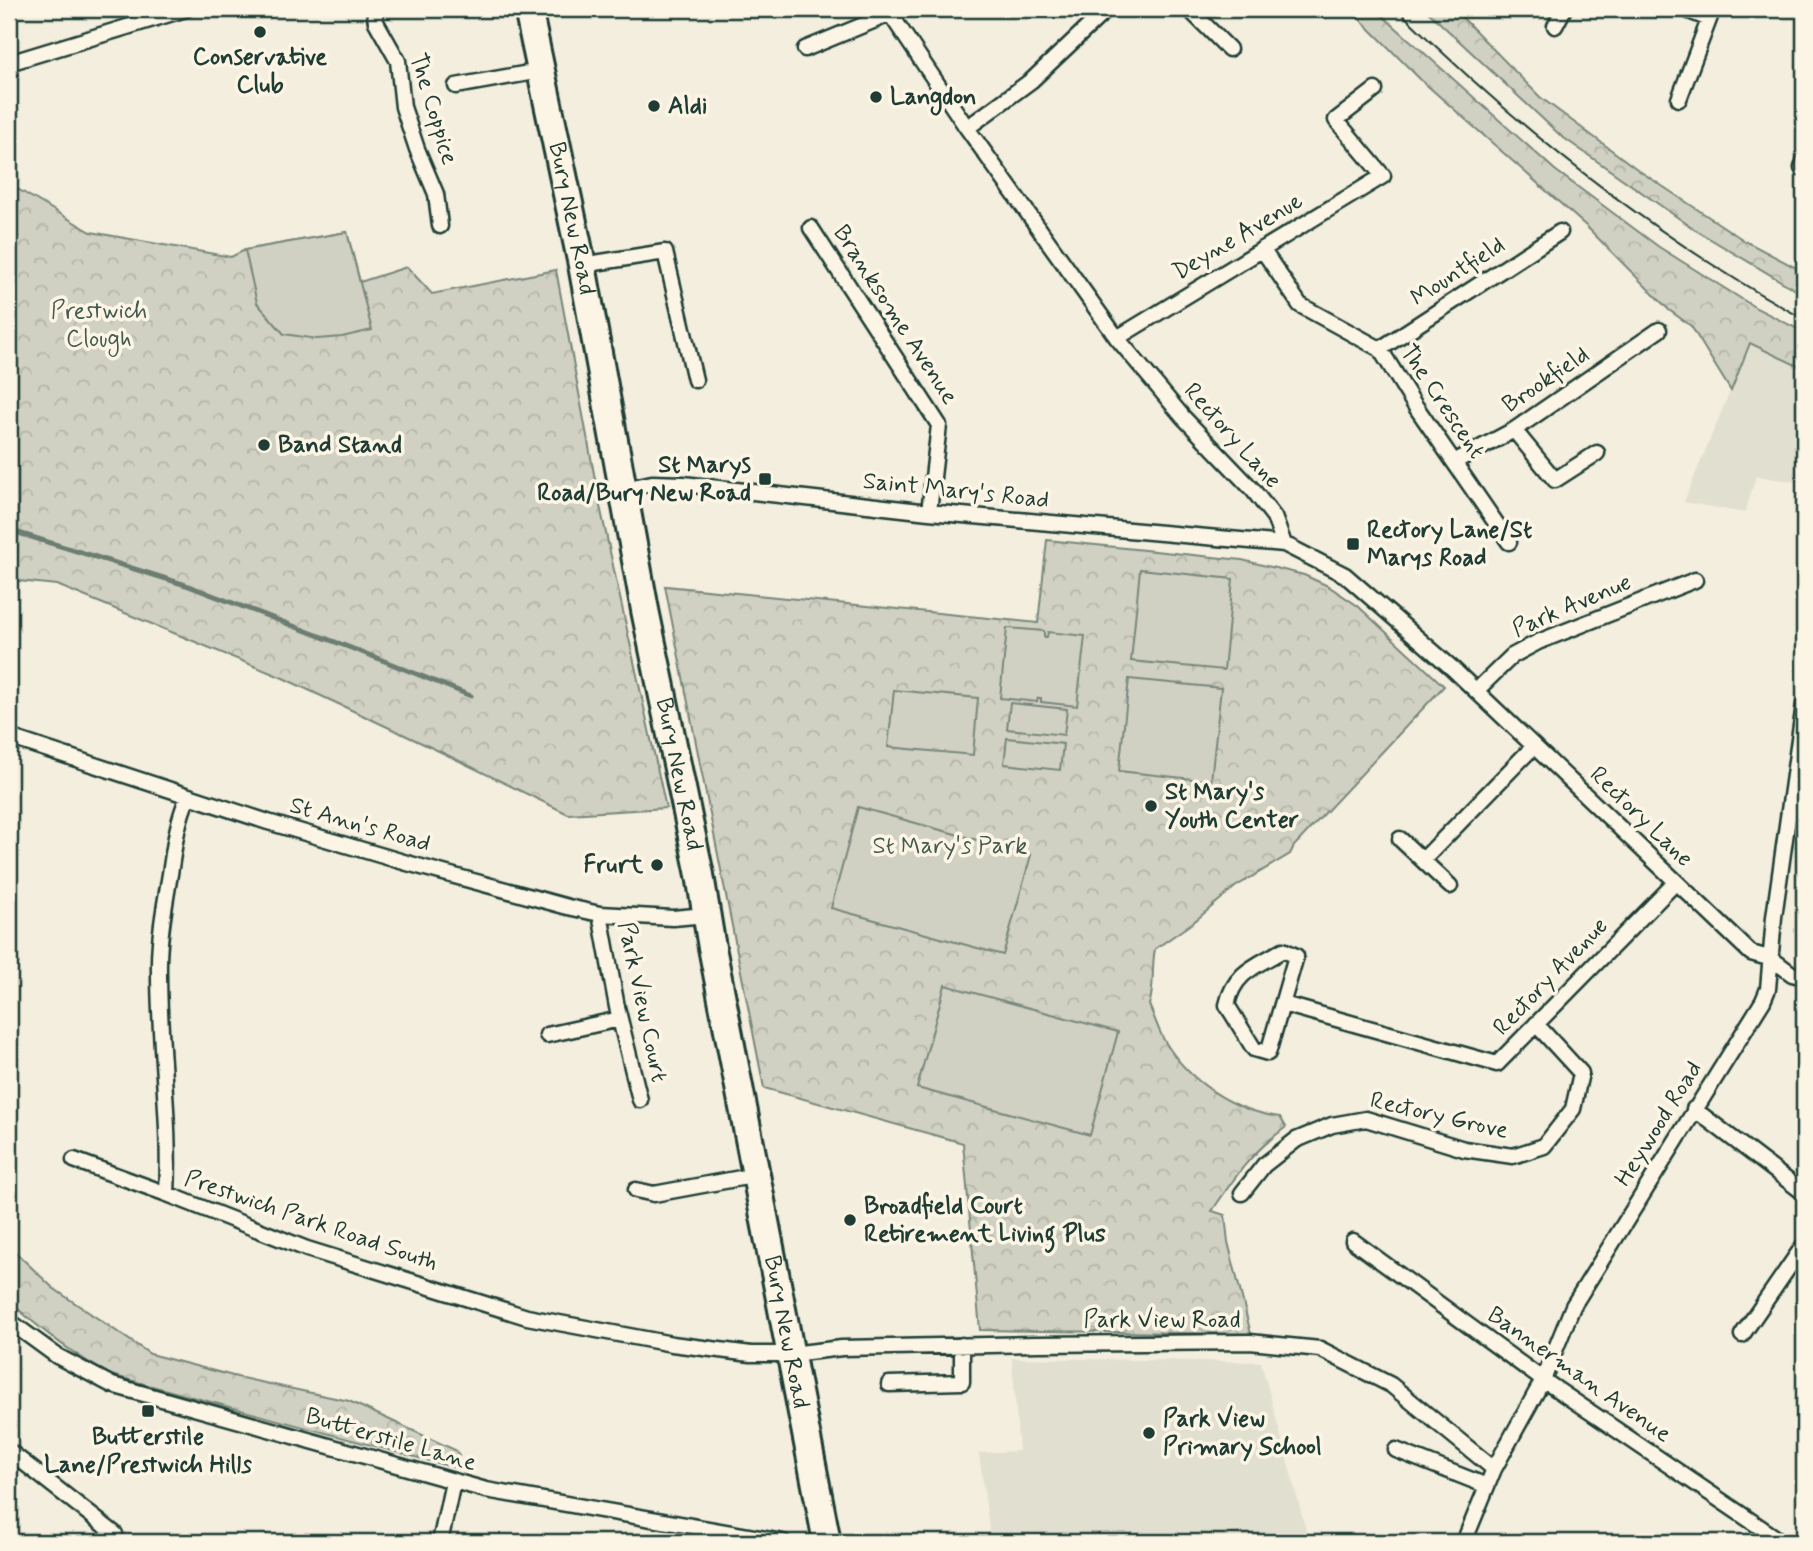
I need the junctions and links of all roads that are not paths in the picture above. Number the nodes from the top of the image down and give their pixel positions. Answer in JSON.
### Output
{"nodes":[{"id":1,"x":186,"y":9,"type":"edge"},
{"id":2,"x":374,"y":9,"type":"edge"},
{"id":3,"x":528,"y":9,"type":"edge"},
{"id":4,"x":1107,"y":9,"type":"edge"},
{"id":5,"x":1189,"y":9,"type":"edge"},
{"id":6,"x":1564,"y":9,"type":"edge"},
{"id":7,"x":1684,"y":9,"type":"edge"},
{"id":8,"x":888,"y":11,"type":"edge"},
{"id":9,"x":1711,"y":14,"type":"edge"},
{"id":10,"x":1555,"y":26,"type":"dead end"},
{"id":11,"x":805,"y":49,"type":"dead end"},
{"id":12,"x":1229,"y":49,"type":"dead end"},
{"id":13,"x":9,"y":63,"type":"edge"},
{"id":14,"x":540,"y":71,"type":"junction"},
{"id":15,"x":456,"y":86,"type":"dead end"},
{"id":16,"x":1375,"y":90,"type":"dead end"},
{"id":17,"x":1679,"y":99,"type":"dead end"},
{"id":18,"x":967,"y":128,"type":"junction"},
{"id":19,"x":440,"y":226,"type":"dead end"},
{"id":20,"x":811,"y":228,"type":"dead end"},
{"id":21,"x":1560,"y":232,"type":"dead end"},
{"id":22,"x":1262,"y":249,"type":"junction"},
{"id":23,"x":582,"y":265,"type":"junction"},
{"id":24,"x":1659,"y":330,"type":"dead end"},
{"id":25,"x":1117,"y":338,"type":"junction"},
{"id":26,"x":1380,"y":349,"type":"junction"},
{"id":27,"x":695,"y":380,"type":"dead end"},
{"id":28,"x":1514,"y":430,"type":"junction"},
{"id":29,"x":1597,"y":453,"type":"dead end"},
{"id":30,"x":1454,"y":462,"type":"junction"},
{"id":31,"x":624,"y":489,"type":"junction"},
{"id":32,"x":929,"y":512,"type":"junction"},
{"id":33,"x":1509,"y":542,"type":"dead end"},
{"id":34,"x":1284,"y":544,"type":"junction"},
{"id":35,"x":1695,"y":580,"type":"dead end"},
{"id":36,"x":1477,"y":690,"type":"junction"},
{"id":37,"x":1804,"y":704,"type":"edge"},
{"id":38,"x":9,"y":737,"type":"edge"},
{"id":39,"x":1534,"y":746,"type":"junction"},
{"id":40,"x":1800,"y":762,"type":"edge"},
{"id":41,"x":188,"y":797,"type":"junction"},
{"id":42,"x":1400,"y":839,"type":"dead end"},
{"id":43,"x":1423,"y":860,"type":"junction"},
{"id":44,"x":1676,"y":882,"type":"junction"},
{"id":45,"x":1450,"y":886,"type":"dead end"},
{"id":46,"x":600,"y":914,"type":"junction"},
{"id":47,"x":706,"y":915,"type":"junction"},
{"id":48,"x":1772,"y":959,"type":"junction"},
{"id":49,"x":1804,"y":977,"type":"edge"},
{"id":50,"x":1283,"y":1004,"type":"junction"},
{"id":51,"x":620,"y":1019,"type":"junction"},
{"id":52,"x":1536,"y":1024,"type":"junction"},
{"id":53,"x":547,"y":1035,"type":"dead end"},
{"id":54,"x":640,"y":1100,"type":"dead end"},
{"id":55,"x":1694,"y":1109,"type":"junction"},
{"id":56,"x":74,"y":1160,"type":"dead end"},
{"id":57,"x":757,"y":1175,"type":"junction"},
{"id":58,"x":636,"y":1190,"type":"dead end"},
{"id":59,"x":1242,"y":1193,"type":"dead end"},
{"id":60,"x":1804,"y":1193,"type":"edge"},
{"id":61,"x":167,"y":1194,"type":"junction"},
{"id":62,"x":1353,"y":1241,"type":"dead end"},
{"id":63,"x":1804,"y":1245,"type":"edge"},
{"id":64,"x":9,"y":1321,"type":"edge"},
{"id":65,"x":1742,"y":1335,"type":"dead end"},
{"id":66,"x":962,"y":1345,"type":"junction"},
{"id":67,"x":791,"y":1354,"type":"junction"},
{"id":68,"x":1543,"y":1380,"type":"junction"},
{"id":69,"x":889,"y":1384,"type":"dead end"},
{"id":70,"x":1396,"y":1450,"type":"dead end"},
{"id":71,"x":9,"y":1451,"type":"edge"},
{"id":72,"x":1494,"y":1469,"type":"junction"},
{"id":73,"x":453,"y":1482,"type":"junction"},
{"id":74,"x":1487,"y":1486,"type":"junction"},
{"id":75,"x":115,"y":1534,"type":"dead end"},
{"id":76,"x":440,"y":1542,"type":"edge"},
{"id":77,"x":783,"y":1542,"type":"edge"},
{"id":78,"x":827,"y":1542,"type":"edge"},
{"id":79,"x":1464,"y":1542,"type":"edge"},
{"id":80,"x":1782,"y":1542,"type":"edge"}],
"edges":[{"from":1,"to":13,"type":"street"},
{"from":2,"to":19,"type":"street","name":"The Coppice"},
{"from":3,"to":14,"type":"highway","name":"Bury New Road"},
{"from":4,"to":18,"type":"street"},
{"from":5,"to":12,"type":"street"},
{"from":6,"to":10,"type":"street"},
{"from":7,"to":9,"type":"street"},
{"from":8,"to":11,"type":"street"},
{"from":8,"to":18,"type":"street","name":"Rectory Lane"},
{"from":9,"to":17,"type":"street"},
{"from":14,"to":15,"type":"street"},
{"from":14,"to":23,"type":"highway","name":"Bury New Road"},
{"from":16,"to":22,"type":"street","name":"Deyne Avenue"},
{"from":18,"to":25,"type":"street","name":"Rectory Lane"},
{"from":20,"to":32,"type":"street","name":"Branksome Avenue"},
{"from":21,"to":26,"type":"street","name":"Mountfield"},
{"from":22,"to":25,"type":"street","name":"Deyne Avenue"},
{"from":22,"to":26,"type":"street","name":"The Crescent"},
{"from":23,"to":27,"type":"street"},
{"from":23,"to":31,"type":"highway","name":"Bury New Road"},
{"from":24,"to":28,"type":"street","name":"Brookfield"},
{"from":25,"to":34,"type":"street","name":"Rectory Lane"},
{"from":26,"to":30,"type":"street","name":"The Crescent"},
{"from":28,"to":29,"type":"street"},
{"from":28,"to":30,"type":"street","name":"Brookfield"},
{"from":30,"to":33,"type":"street","name":"The Crescent"},
{"from":31,"to":32,"type":"street","name":"Saint Mary's Road"},
{"from":31,"to":47,"type":"highway","name":"Bury New Road"},
{"from":32,"to":34,"type":"street","name":"Saint Mary's Road"},
{"from":34,"to":36,"type":"street","name":"Rectory Lane"},
{"from":35,"to":36,"type":"street","name":"Park Avenue"},
{"from":36,"to":39,"type":"street","name":"Rectory Lane"},
{"from":37,"to":40,"type":"street","name":"Heywood Road"},
{"from":38,"to":41,"type":"street","name":"St Ann's Road"},
{"from":39,"to":43,"type":"street"},
{"from":39,"to":44,"type":"street","name":"Rectory Lane"},
{"from":40,"to":48,"type":"street","name":"Heywood Road"},
{"from":41,"to":46,"type":"street","name":"St Ann's Road"},
{"from":41,"to":61,"type":"street","name":"Prestwich Park Road South"},
{"from":42,"to":43,"type":"street"},
{"from":43,"to":45,"type":"street"},
{"from":44,"to":48,"type":"street","name":"Rectory Lane"},
{"from":44,"to":52,"type":"street","name":"Rectory Avenue"},
{"from":46,"to":47,"type":"street","name":"St Ann's Road"},
{"from":46,"to":51,"type":"street","name":"Park View Court"},
{"from":47,"to":57,"type":"highway","name":"Bury New Road"},
{"from":48,"to":49,"type":"street","name":"Rectory Lane"},
{"from":48,"to":55,"type":"street","name":"Heywood Road"},
{"from":50,"to":50,"type":"street"},
{"from":50,"to":52,"type":"street","name":"Rectory Avenue"},
{"from":51,"to":53,"type":"street"},
{"from":51,"to":54,"type":"street","name":"Park View Court"},
{"from":52,"to":59,"type":"street","name":"Rectory Grove"},
{"from":55,"to":60,"type":"street"},
{"from":55,"to":68,"type":"street","name":"Heywood Road"},
{"from":56,"to":61,"type":"street"},
{"from":57,"to":58,"type":"street"},
{"from":57,"to":67,"type":"highway","name":"Bury New Road"},
{"from":61,"to":67,"type":"street","name":"Prestwich Park Road South"},
{"from":62,"to":68,"type":"street","name":"Bannerman Avenue"},
{"from":63,"to":65,"type":"street"},
{"from":64,"to":73,"type":"street","name":"Butterstile Lane"},
{"from":66,"to":67,"type":"street","name":"Park View Road"},
{"from":66,"to":69,"type":"street"},
{"from":66,"to":72,"type":"street","name":"Park View Road"},
{"from":67,"to":78,"type":"highway","name":"Bury New Road"},
{"from":68,"to":72,"type":"street","name":"Heywood Road"},
{"from":68,"to":80,"type":"street","name":"Bannerman Avenue"},
{"from":70,"to":74,"type":"street"},
{"from":71,"to":75,"type":"street"},
{"from":72,"to":74,"type":"street","name":"Heywood Road"},
{"from":73,"to":76,"type":"street"},
{"from":73,"to":77,"type":"street","name":"Butterstile Lane"},
{"from":74,"to":79,"type":"street","name":"Heywood Road"}]}
